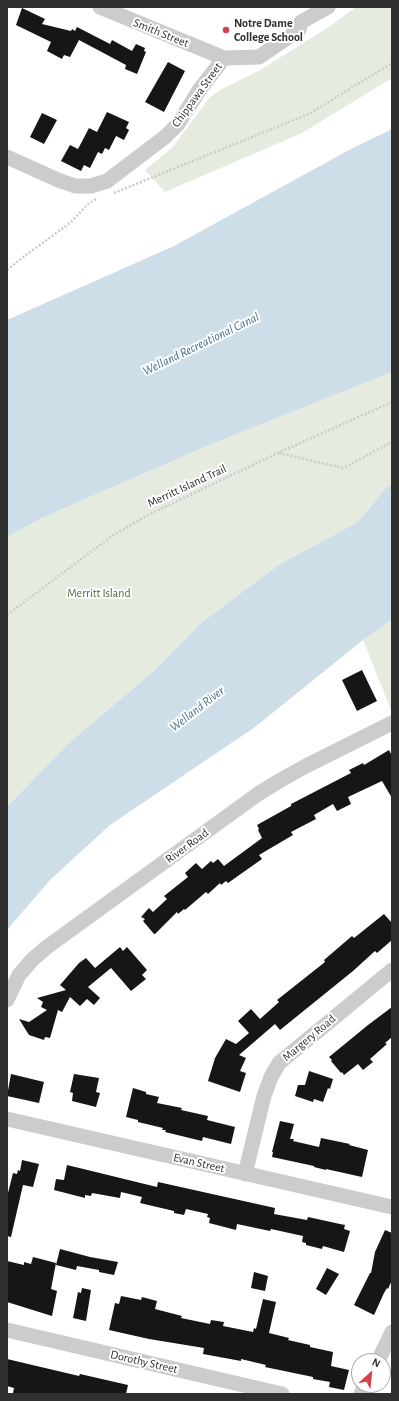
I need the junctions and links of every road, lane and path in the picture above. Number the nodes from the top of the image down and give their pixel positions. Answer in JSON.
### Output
{"nodes":[{"id":1,"x":100,"y":7,"type":"edge"},
{"id":2,"x":328,"y":7,"type":"edge"},
{"id":3,"x":224,"y":58,"type":"junction"},
{"id":4,"x":392,"y":63,"type":"edge"},
{"id":5,"x":7,"y":157,"type":"edge"},
{"id":6,"x":113,"y":194,"type":"dead end"},
{"id":7,"x":101,"y":197,"type":"dead end"},
{"id":8,"x":7,"y":270,"type":"edge"},
{"id":9,"x":392,"y":402,"type":"edge"},
{"id":10,"x":392,"y":442,"type":"edge"},
{"id":11,"x":278,"y":453,"type":"junction"},
{"id":12,"x":8,"y":613,"type":"edge"},
{"id":13,"x":392,"y":723,"type":"edge"},
{"id":14,"x":392,"y":970,"type":"edge"},
{"id":15,"x":7,"y":1000,"type":"edge"},
{"id":16,"x":7,"y":1119,"type":"edge"},
{"id":17,"x":245,"y":1174,"type":"junction"},
{"id":18,"x":392,"y":1207,"type":"edge"},
{"id":19,"x":7,"y":1330,"type":"edge"},
{"id":20,"x":392,"y":1332,"type":"edge"},
{"id":21,"x":382,"y":1353,"type":"edge"},
{"id":22,"x":282,"y":1394,"type":"edge"}],
"edges":[{"from":1,"to":3,"type":"street","name":"Smith Street"},
{"from":2,"to":3,"type":"street","name":"Chippawa Street"},
{"from":3,"to":5,"type":"street","name":"Chippawa Street"},
{"from":4,"to":6,"type":"path"},
{"from":7,"to":8,"type":"path"},
{"from":9,"to":11,"type":"path","name":"Merritt Island Trail"},
{"from":10,"to":11,"type":"path"},
{"from":11,"to":12,"type":"path","name":"Merritt Island Trail"},
{"from":13,"to":15,"type":"street","name":"River Road"},
{"from":14,"to":17,"type":"street","name":"Margery Road"},
{"from":16,"to":17,"type":"street","name":"Evan Street"},
{"from":17,"to":18,"type":"street","name":"Evan Street"},
{"from":19,"to":22,"type":"street","name":"Dorothy Street"},
{"from":20,"to":21,"type":"street"}]}
